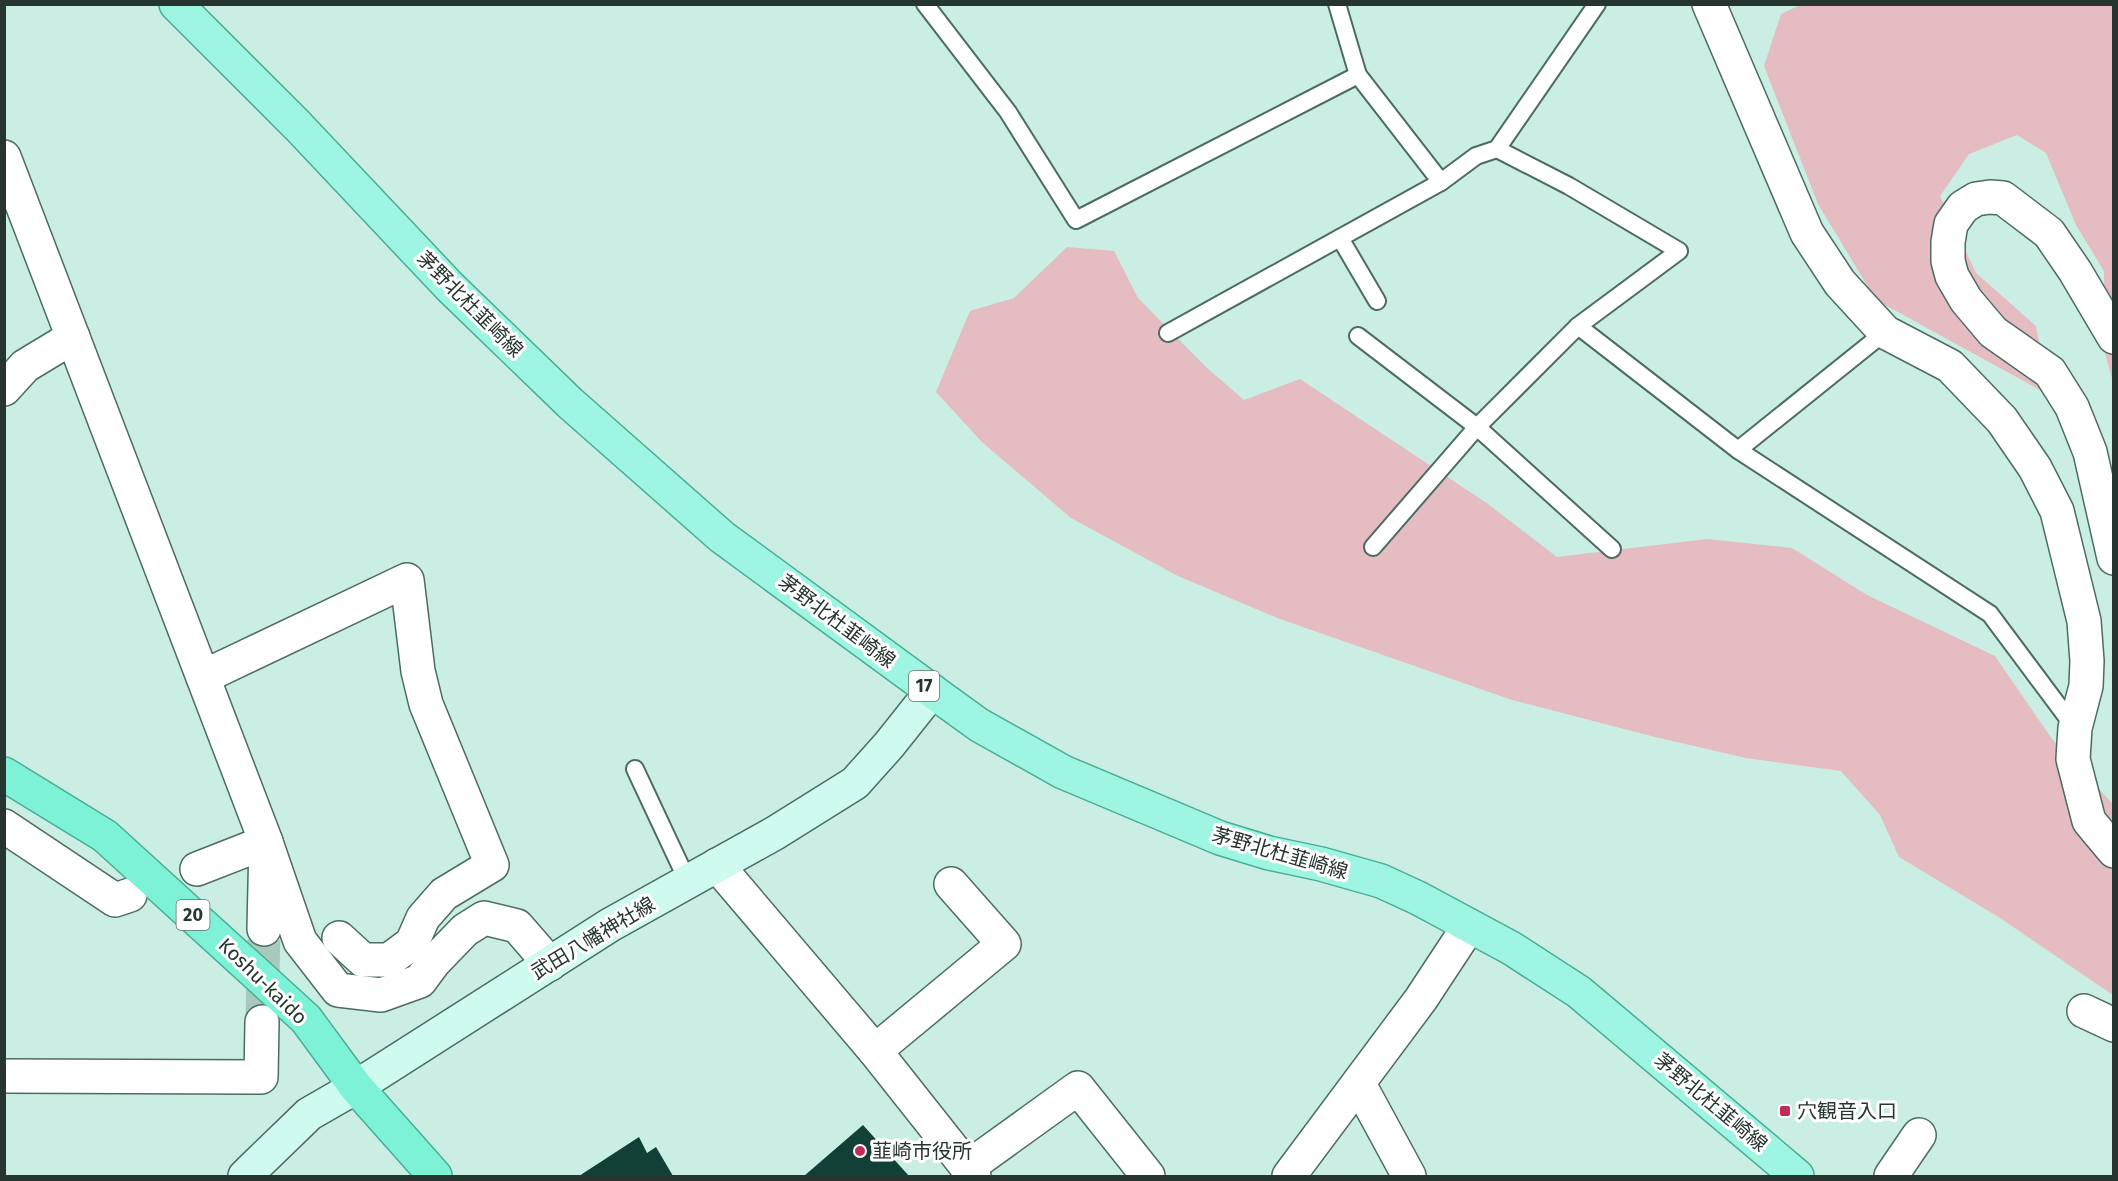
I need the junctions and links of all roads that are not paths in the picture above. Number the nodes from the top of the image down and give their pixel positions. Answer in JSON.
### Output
{"nodes":[{"id":1,"x":176,"y":4,"type":"edge"},
{"id":2,"x":1336,"y":4,"type":"edge"},
{"id":3,"x":1597,"y":4,"type":"edge"},
{"id":4,"x":1709,"y":4,"type":"edge"},
{"id":5,"x":932,"y":7,"type":"edge"},
{"id":6,"x":1358,"y":75,"type":"junction"},
{"id":7,"x":1497,"y":149,"type":"junction"},
{"id":8,"x":4,"y":157,"type":"edge"},
{"id":9,"x":1441,"y":182,"type":"junction"},
{"id":10,"x":1340,"y":238,"type":"junction"},
{"id":11,"x":1377,"y":301,"type":"dead end"},
{"id":12,"x":1578,"y":326,"type":"junction"},
{"id":13,"x":1885,"y":332,"type":"junction"},
{"id":14,"x":1168,"y":333,"type":"dead end"},
{"id":15,"x":1358,"y":336,"type":"dead end"},
{"id":16,"x":2114,"y":337,"type":"edge"},
{"id":17,"x":74,"y":338,"type":"junction"},
{"id":18,"x":4,"y":389,"type":"edge"},
{"id":19,"x":1477,"y":427,"type":"junction"},
{"id":20,"x":1738,"y":450,"type":"junction"},
{"id":21,"x":2090,"y":452,"type":"junction"},
{"id":22,"x":2114,"y":483,"type":"edge"},
{"id":23,"x":1373,"y":547,"type":"dead end"},
{"id":24,"x":1612,"y":549,"type":"dead end"},
{"id":25,"x":2114,"y":558,"type":"edge"},
{"id":26,"x":203,"y":677,"type":"junction"},
{"id":27,"x":932,"y":691,"type":"junction"},
{"id":28,"x":2075,"y":728,"type":"junction"},
{"id":29,"x":635,"y":769,"type":"dead end"},
{"id":30,"x":4,"y":774,"type":"edge"},
{"id":31,"x":4,"y":826,"type":"edge"},
{"id":32,"x":266,"y":842,"type":"junction"},
{"id":33,"x":2114,"y":851,"type":"edge"},
{"id":34,"x":717,"y":865,"type":"junction"},
{"id":35,"x":197,"y":869,"type":"dead end"},
{"id":36,"x":688,"y":882,"type":"junction"},
{"id":37,"x":951,"y":884,"type":"dead end"},
{"id":38,"x":130,"y":895,"type":"dead end"},
{"id":39,"x":1469,"y":926,"type":"junction"},
{"id":40,"x":264,"y":929,"type":"tunnel mouth"},
{"id":41,"x":339,"y":938,"type":"dead end"},
{"id":42,"x":423,"y":952,"type":"junction"},
{"id":43,"x":550,"y":964,"type":"junction"},
{"id":44,"x":2084,"y":1011,"type":"dead end"},
{"id":45,"x":262,"y":1022,"type":"tunnel mouth"},
{"id":46,"x":2114,"y":1025,"type":"edge"},
{"id":47,"x":875,"y":1051,"type":"junction"},
{"id":48,"x":4,"y":1076,"type":"edge"},
{"id":49,"x":1359,"y":1084,"type":"junction"},
{"id":50,"x":356,"y":1087,"type":"junction"},
{"id":51,"x":1918,"y":1135,"type":"dead end"},
{"id":52,"x":971,"y":1172,"type":"edge"},
{"id":53,"x":245,"y":1176,"type":"edge"},
{"id":54,"x":435,"y":1176,"type":"edge"},
{"id":55,"x":1148,"y":1176,"type":"edge"},
{"id":56,"x":1289,"y":1176,"type":"edge"},
{"id":57,"x":1409,"y":1176,"type":"edge"},
{"id":58,"x":1797,"y":1176,"type":"edge"},
{"id":59,"x":1891,"y":1176,"type":"edge"}],
"edges":[{"from":1,"to":27,"type":"main road","name":"茅野北杜韮崎線","number":"17"},
{"from":2,"to":6,"type":"lane"},
{"from":3,"to":7,"type":"lane"},
{"from":4,"to":13,"type":"street"},
{"from":5,"to":6,"type":"lane"},
{"from":6,"to":9,"type":"lane"},
{"from":7,"to":9,"type":"lane"},
{"from":7,"to":12,"type":"lane"},
{"from":8,"to":17,"type":"street"},
{"from":9,"to":10,"type":"lane"},
{"from":10,"to":11,"type":"lane"},
{"from":10,"to":14,"type":"lane"},
{"from":12,"to":19,"type":"lane"},
{"from":12,"to":20,"type":"lane"},
{"from":13,"to":20,"type":"lane"},
{"from":13,"to":28,"type":"street"},
{"from":15,"to":19,"type":"lane"},
{"from":16,"to":21,"type":"street"},
{"from":17,"to":18,"type":"street"},
{"from":17,"to":26,"type":"street"},
{"from":19,"to":23,"type":"lane"},
{"from":19,"to":24,"type":"lane"},
{"from":20,"to":28,"type":"lane"},
{"from":21,"to":22,"type":"lane"},
{"from":21,"to":25,"type":"street"},
{"from":26,"to":32,"type":"street"},
{"from":26,"to":42,"type":"street"},
{"from":27,"to":34,"type":"main road","name":"武田八幡神社線"},
{"from":27,"to":39,"type":"main road","name":"茅野北杜韮崎線","number":"17"},
{"from":28,"to":33,"type":"street"},
{"from":29,"to":36,"type":"lane"},
{"from":30,"to":50,"type":"highway","name":"Koshu-kaido","number":"20"},
{"from":31,"to":38,"type":"street"},
{"from":32,"to":35,"type":"street"},
{"from":32,"to":40,"type":"street"},
{"from":32,"to":42,"type":"street"},
{"from":34,"to":36,"type":"main road","name":"武田八幡神社線"},
{"from":34,"to":47,"type":"street"},
{"from":36,"to":43,"type":"main road","name":"武田八幡神社線"},
{"from":37,"to":47,"type":"street"},
{"from":39,"to":49,"type":"street"},
{"from":39,"to":58,"type":"main road","name":"茅野北杜韮崎線","number":"17"},
{"from":41,"to":42,"type":"street"},
{"from":42,"to":43,"type":"street"},
{"from":43,"to":50,"type":"main road","name":"武田八幡神社線"},
{"from":44,"to":46,"type":"street"},
{"from":45,"to":48,"type":"street"},
{"from":47,"to":52,"type":"street"},
{"from":49,"to":56,"type":"street"},
{"from":49,"to":57,"type":"street"},
{"from":50,"to":53,"type":"main road","name":"武田八幡神社線"},
{"from":50,"to":54,"type":"highway","name":"Koshu-kaido","number":"20"},
{"from":51,"to":59,"type":"street"},
{"from":52,"to":55,"type":"street"}]}
